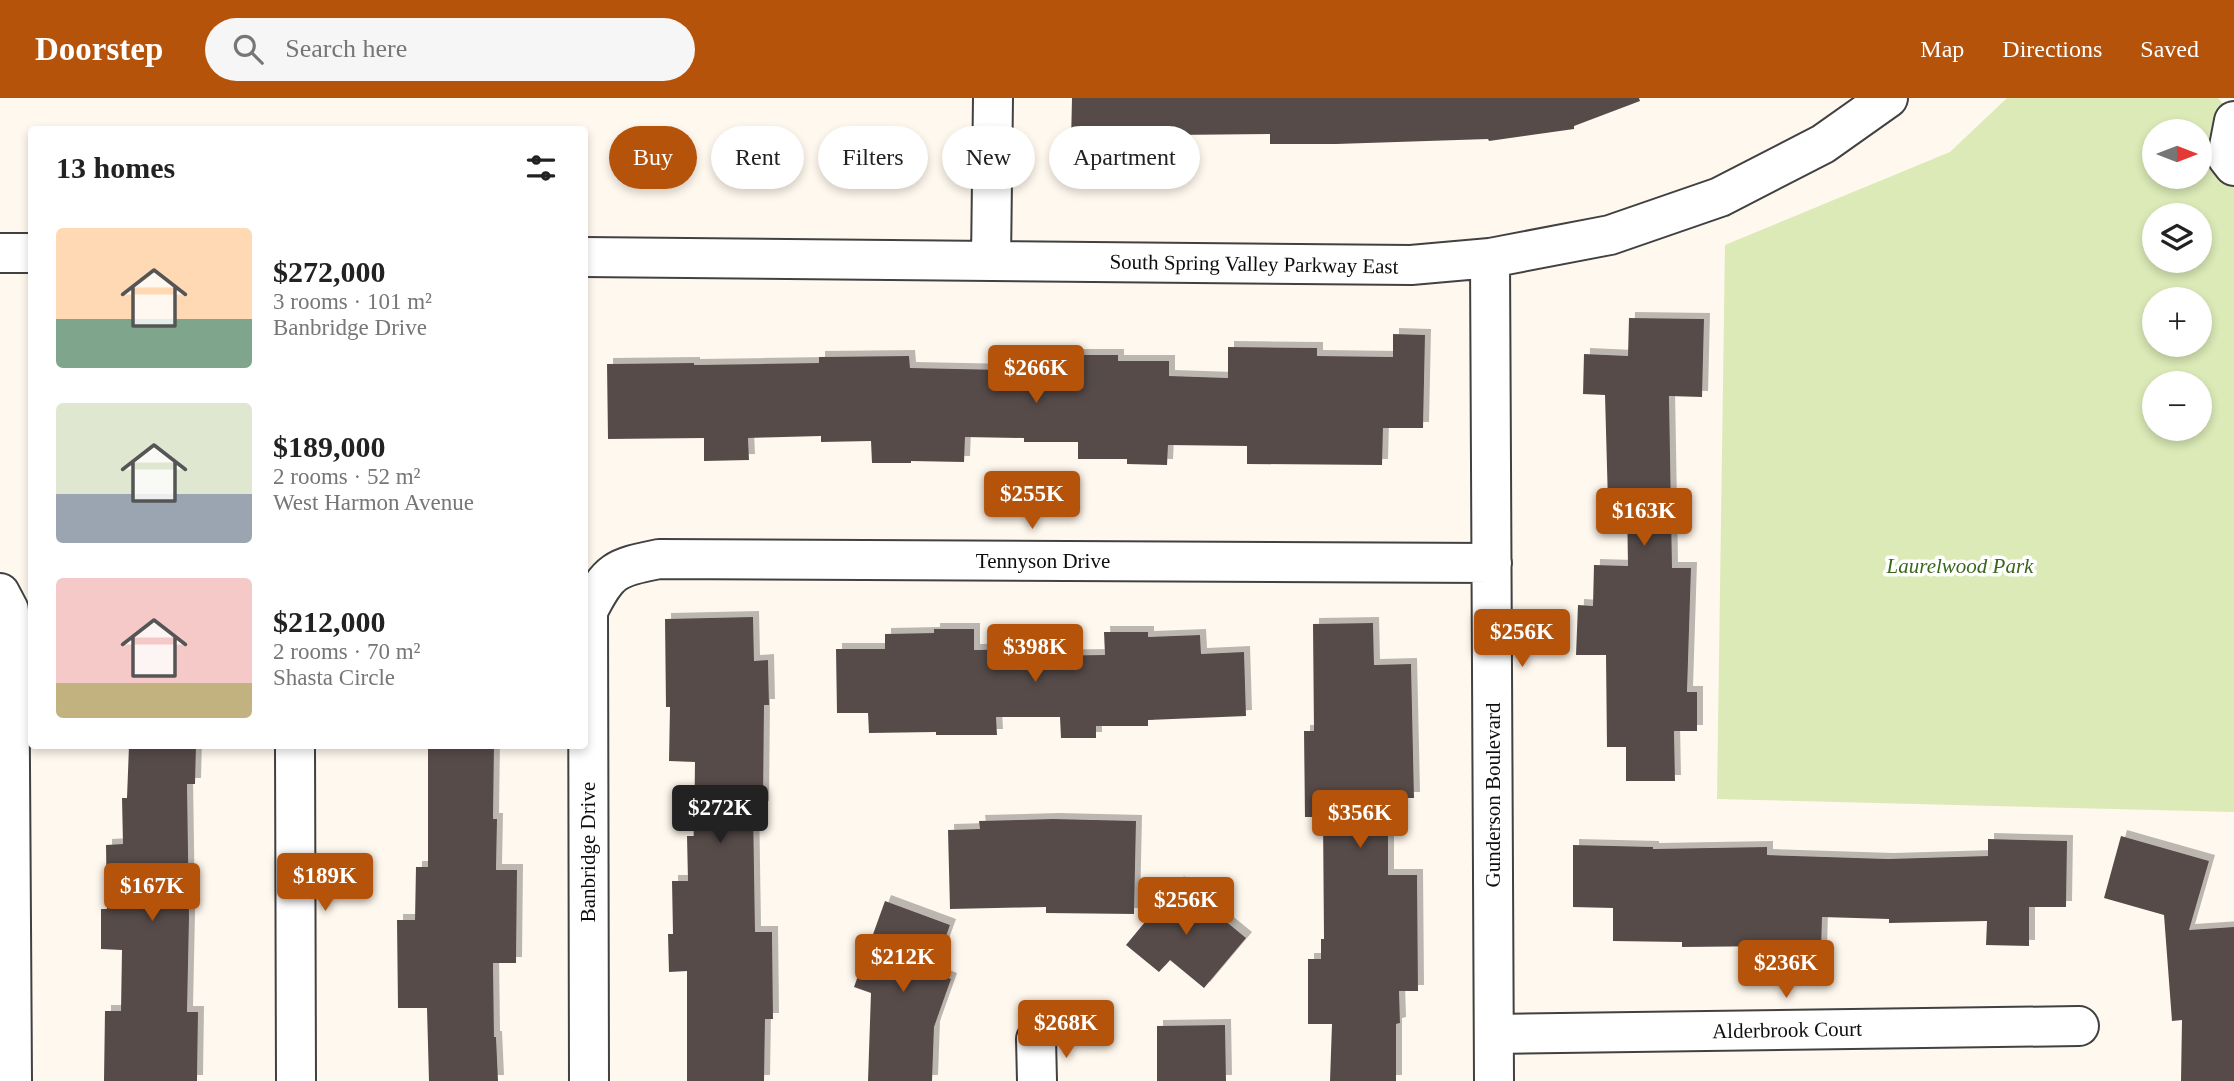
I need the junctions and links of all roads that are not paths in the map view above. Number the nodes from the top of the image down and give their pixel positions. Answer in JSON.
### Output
{"nodes":[{"id":1,"x":993,"y":98,"type":"edge"},
{"id":2,"x":1888,"y":98,"type":"edge"},
{"id":3,"x":2234,"y":121,"type":"edge"},
{"id":4,"x":2234,"y":166,"type":"edge"},
{"id":5,"x":0,"y":253,"type":"edge"},
{"id":6,"x":28,"y":253,"type":"edge"},
{"id":7,"x":588,"y":257,"type":"edge"},
{"id":8,"x":1490,"y":258,"type":"junction"},
{"id":9,"x":991,"y":261,"type":"junction"},
{"id":10,"x":1492,"y":563,"type":"junction"},
{"id":11,"x":601,"y":584,"type":"joint"},
{"id":12,"x":0,"y":593,"type":"edge"},
{"id":13,"x":295,"y":749,"type":"edge"},
{"id":14,"x":2079,"y":1026,"type":"dead end"},
{"id":15,"x":1494,"y":1034,"type":"junction"},
{"id":16,"x":1036,"y":1039,"type":"dead end"},
{"id":17,"x":12,"y":1081,"type":"edge"},
{"id":18,"x":296,"y":1081,"type":"edge"},
{"id":19,"x":589,"y":1081,"type":"edge"},
{"id":20,"x":1037,"y":1081,"type":"edge"},
{"id":21,"x":1494,"y":1081,"type":"edge"}],
"edges":[{"from":1,"to":9,"type":"street"},
{"from":2,"to":8,"type":"street","name":"South Spring Valley Parkway East"},
{"from":3,"to":4,"type":"street"},
{"from":5,"to":6,"type":"street"},
{"from":7,"to":9,"type":"street","name":"South Spring Valley Parkway East"},
{"from":8,"to":9,"type":"street","name":"South Spring Valley Parkway East"},
{"from":8,"to":10,"type":"street","name":"Gunderson Boulevard"},
{"from":10,"to":11,"type":"street","name":"Tennyson Drive"},
{"from":10,"to":15,"type":"street","name":"Gunderson Boulevard"},
{"from":11,"to":19,"type":"street","name":"Banbridge Drive"},
{"from":12,"to":17,"type":"street"},
{"from":13,"to":18,"type":"street"},
{"from":14,"to":15,"type":"street","name":"Alderbrook Court"},
{"from":15,"to":21,"type":"street","name":"Gunderson Boulevard"},
{"from":16,"to":20,"type":"street"}]}
